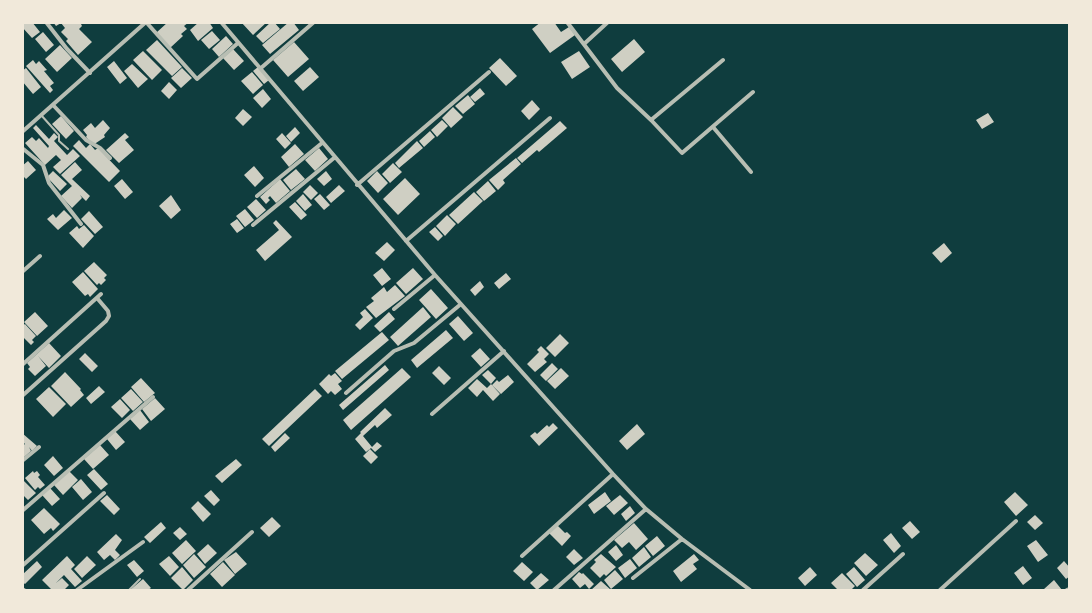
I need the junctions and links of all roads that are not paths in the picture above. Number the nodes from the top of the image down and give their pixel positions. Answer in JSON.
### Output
{"nodes":[{"id":1,"x":46,"y":22,"type":"edge"},
{"id":2,"x":146,"y":22,"type":"edge"},
{"id":3,"x":221,"y":22,"type":"edge"},
{"id":4,"x":315,"y":22,"type":"edge"},
{"id":5,"x":567,"y":22,"type":"edge"},
{"id":6,"x":608,"y":22,"type":"edge"},
{"id":7,"x":238,"y":43,"type":"junction"},
{"id":8,"x":584,"y":44,"type":"junction"},
{"id":9,"x":723,"y":60,"type":"dead end"},
{"id":10,"x":261,"y":68,"type":"junction"},
{"id":11,"x":489,"y":72,"type":"dead end"},
{"id":12,"x":90,"y":73,"type":"junction"},
{"id":13,"x":753,"y":92,"type":"dead end"},
{"id":14,"x":53,"y":105,"type":"junction"},
{"id":15,"x":41,"y":115,"type":"junction"},
{"id":16,"x":550,"y":118,"type":"dead end"},
{"id":17,"x":651,"y":120,"type":"junction"},
{"id":18,"x":713,"y":127,"type":"junction"},
{"id":19,"x":22,"y":132,"type":"edge"},
{"id":20,"x":322,"y":143,"type":"junction"},
{"id":21,"x":22,"y":148,"type":"edge"},
{"id":22,"x":68,"y":149,"type":"dead end"},
{"id":23,"x":110,"y":158,"type":"dead end"},
{"id":24,"x":334,"y":158,"type":"junction"},
{"id":25,"x":752,"y":172,"type":"dead end"},
{"id":26,"x":357,"y":185,"type":"junction"},
{"id":27,"x":257,"y":196,"type":"dead end"},
{"id":28,"x":81,"y":224,"type":"dead end"},
{"id":29,"x":253,"y":225,"type":"dead end"},
{"id":30,"x":406,"y":241,"type":"junction"},
{"id":31,"x":40,"y":256,"type":"dead end"},
{"id":32,"x":22,"y":272,"type":"edge"},
{"id":33,"x":435,"y":276,"type":"junction"},
{"id":34,"x":101,"y":294,"type":"dead end"},
{"id":35,"x":97,"y":298,"type":"junction"},
{"id":36,"x":461,"y":304,"type":"junction"},
{"id":37,"x":394,"y":309,"type":"dead end"},
{"id":38,"x":504,"y":351,"type":"junction"},
{"id":39,"x":22,"y":365,"type":"edge"},
{"id":40,"x":346,"y":393,"type":"dead end"},
{"id":41,"x":22,"y":396,"type":"edge"},
{"id":42,"x":153,"y":397,"type":"dead end"},
{"id":43,"x":432,"y":414,"type":"dead end"},
{"id":44,"x":39,"y":447,"type":"dead end"},
{"id":45,"x":22,"y":461,"type":"edge"},
{"id":46,"x":613,"y":474,"type":"junction"},
{"id":47,"x":104,"y":493,"type":"dead end"},
{"id":48,"x":646,"y":509,"type":"junction"},
{"id":49,"x":22,"y":511,"type":"edge"},
{"id":50,"x":1016,"y":521,"type":"dead end"},
{"id":51,"x":252,"y":532,"type":"dead end"},
{"id":52,"x":682,"y":539,"type":"junction"},
{"id":53,"x":143,"y":542,"type":"dead end"},
{"id":54,"x":903,"y":554,"type":"dead end"},
{"id":55,"x":522,"y":556,"type":"dead end"},
{"id":56,"x":22,"y":566,"type":"edge"},
{"id":57,"x":633,"y":578,"type":"dead end"},
{"id":58,"x":140,"y":579,"type":"dead end"},
{"id":59,"x":77,"y":591,"type":"edge"},
{"id":60,"x":129,"y":591,"type":"edge"},
{"id":61,"x":188,"y":591,"type":"edge"},
{"id":62,"x":554,"y":591,"type":"edge"},
{"id":63,"x":750,"y":591,"type":"edge"},
{"id":64,"x":863,"y":591,"type":"edge"},
{"id":65,"x":940,"y":591,"type":"edge"}],
"edges":[{"from":1,"to":12,"type":"street"},
{"from":2,"to":7,"type":"street"},
{"from":2,"to":12,"type":"street"},
{"from":3,"to":7,"type":"street"},
{"from":4,"to":10,"type":"street"},
{"from":5,"to":8,"type":"street"},
{"from":6,"to":8,"type":"street"},
{"from":7,"to":10,"type":"street"},
{"from":8,"to":17,"type":"street"},
{"from":9,"to":17,"type":"street"},
{"from":10,"to":20,"type":"street"},
{"from":11,"to":26,"type":"street"},
{"from":12,"to":14,"type":"street"},
{"from":13,"to":18,"type":"street"},
{"from":14,"to":15,"type":"street"},
{"from":14,"to":23,"type":"street"},
{"from":15,"to":19,"type":"street"},
{"from":15,"to":22,"type":"lane"},
{"from":16,"to":30,"type":"street"},
{"from":17,"to":18,"type":"street"},
{"from":18,"to":25,"type":"street"},
{"from":20,"to":24,"type":"street"},
{"from":20,"to":27,"type":"street"},
{"from":21,"to":28,"type":"street"},
{"from":24,"to":26,"type":"street"},
{"from":24,"to":29,"type":"street"},
{"from":26,"to":30,"type":"street"},
{"from":30,"to":33,"type":"street"},
{"from":31,"to":32,"type":"street"},
{"from":33,"to":36,"type":"street"},
{"from":33,"to":37,"type":"street"},
{"from":34,"to":35,"type":"street"},
{"from":35,"to":39,"type":"street"},
{"from":35,"to":41,"type":"street"},
{"from":36,"to":38,"type":"street"},
{"from":36,"to":40,"type":"street"},
{"from":38,"to":43,"type":"street"},
{"from":38,"to":46,"type":"street"},
{"from":42,"to":49,"type":"street"},
{"from":44,"to":45,"type":"street"},
{"from":46,"to":48,"type":"street"},
{"from":46,"to":55,"type":"street"},
{"from":47,"to":56,"type":"street"},
{"from":48,"to":52,"type":"street"},
{"from":48,"to":62,"type":"street"},
{"from":50,"to":65,"type":"street"},
{"from":51,"to":61,"type":"street"},
{"from":52,"to":57,"type":"street"},
{"from":52,"to":63,"type":"street"},
{"from":53,"to":59,"type":"street"},
{"from":54,"to":64,"type":"street"},
{"from":58,"to":60,"type":"lane"}]}
